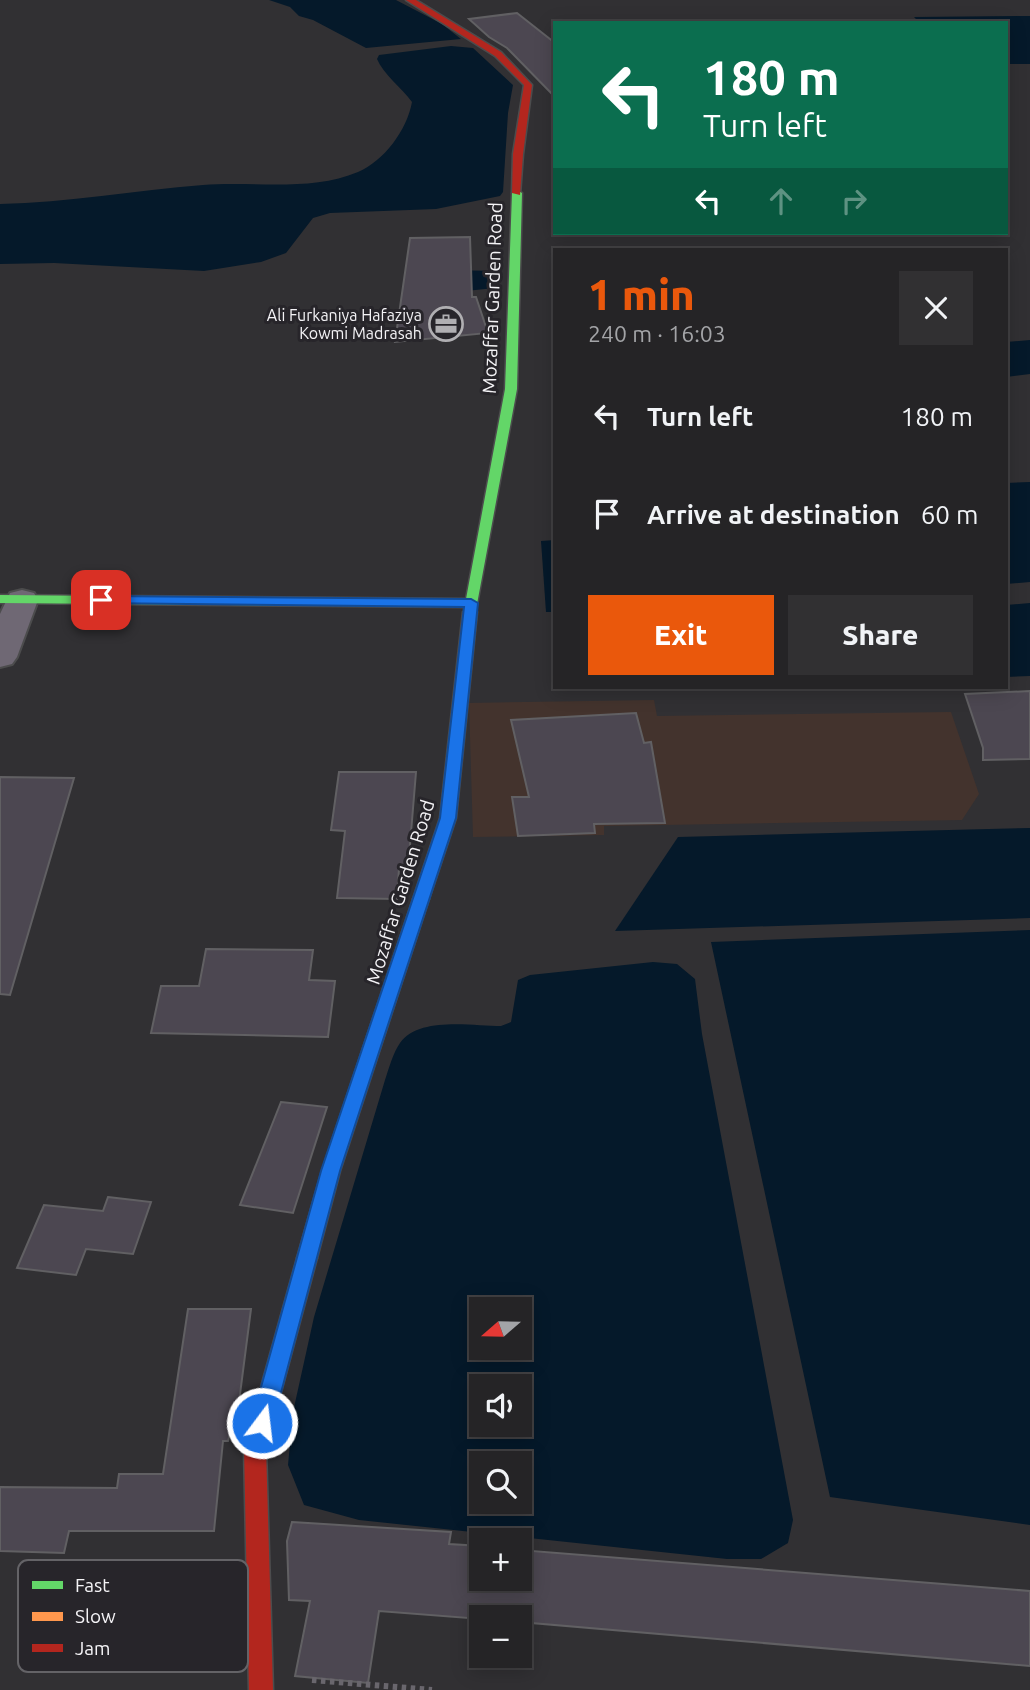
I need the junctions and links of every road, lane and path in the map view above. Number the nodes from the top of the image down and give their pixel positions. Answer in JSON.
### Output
{"nodes":[{"id":1,"x":410,"y":0,"type":"edge"},
{"id":2,"x":11,"y":599,"type":"edge"},
{"id":3,"x":471,"y":603,"type":"junction"},
{"id":4,"x":0,"y":657,"type":"edge"},
{"id":5,"x":262,"y":1683,"type":"edge"},
{"id":6,"x":432,"y":1690,"type":"edge"}],
"edges":[{"from":1,"to":3,"type":"street","name":"Mozaffar Garden Road"},
{"from":2,"to":3,"type":"street"},
{"from":2,"to":4,"type":"street"},
{"from":3,"to":5,"type":"street","name":"Mozaffar Garden Road"},
{"from":5,"to":6,"type":"path"}]}
